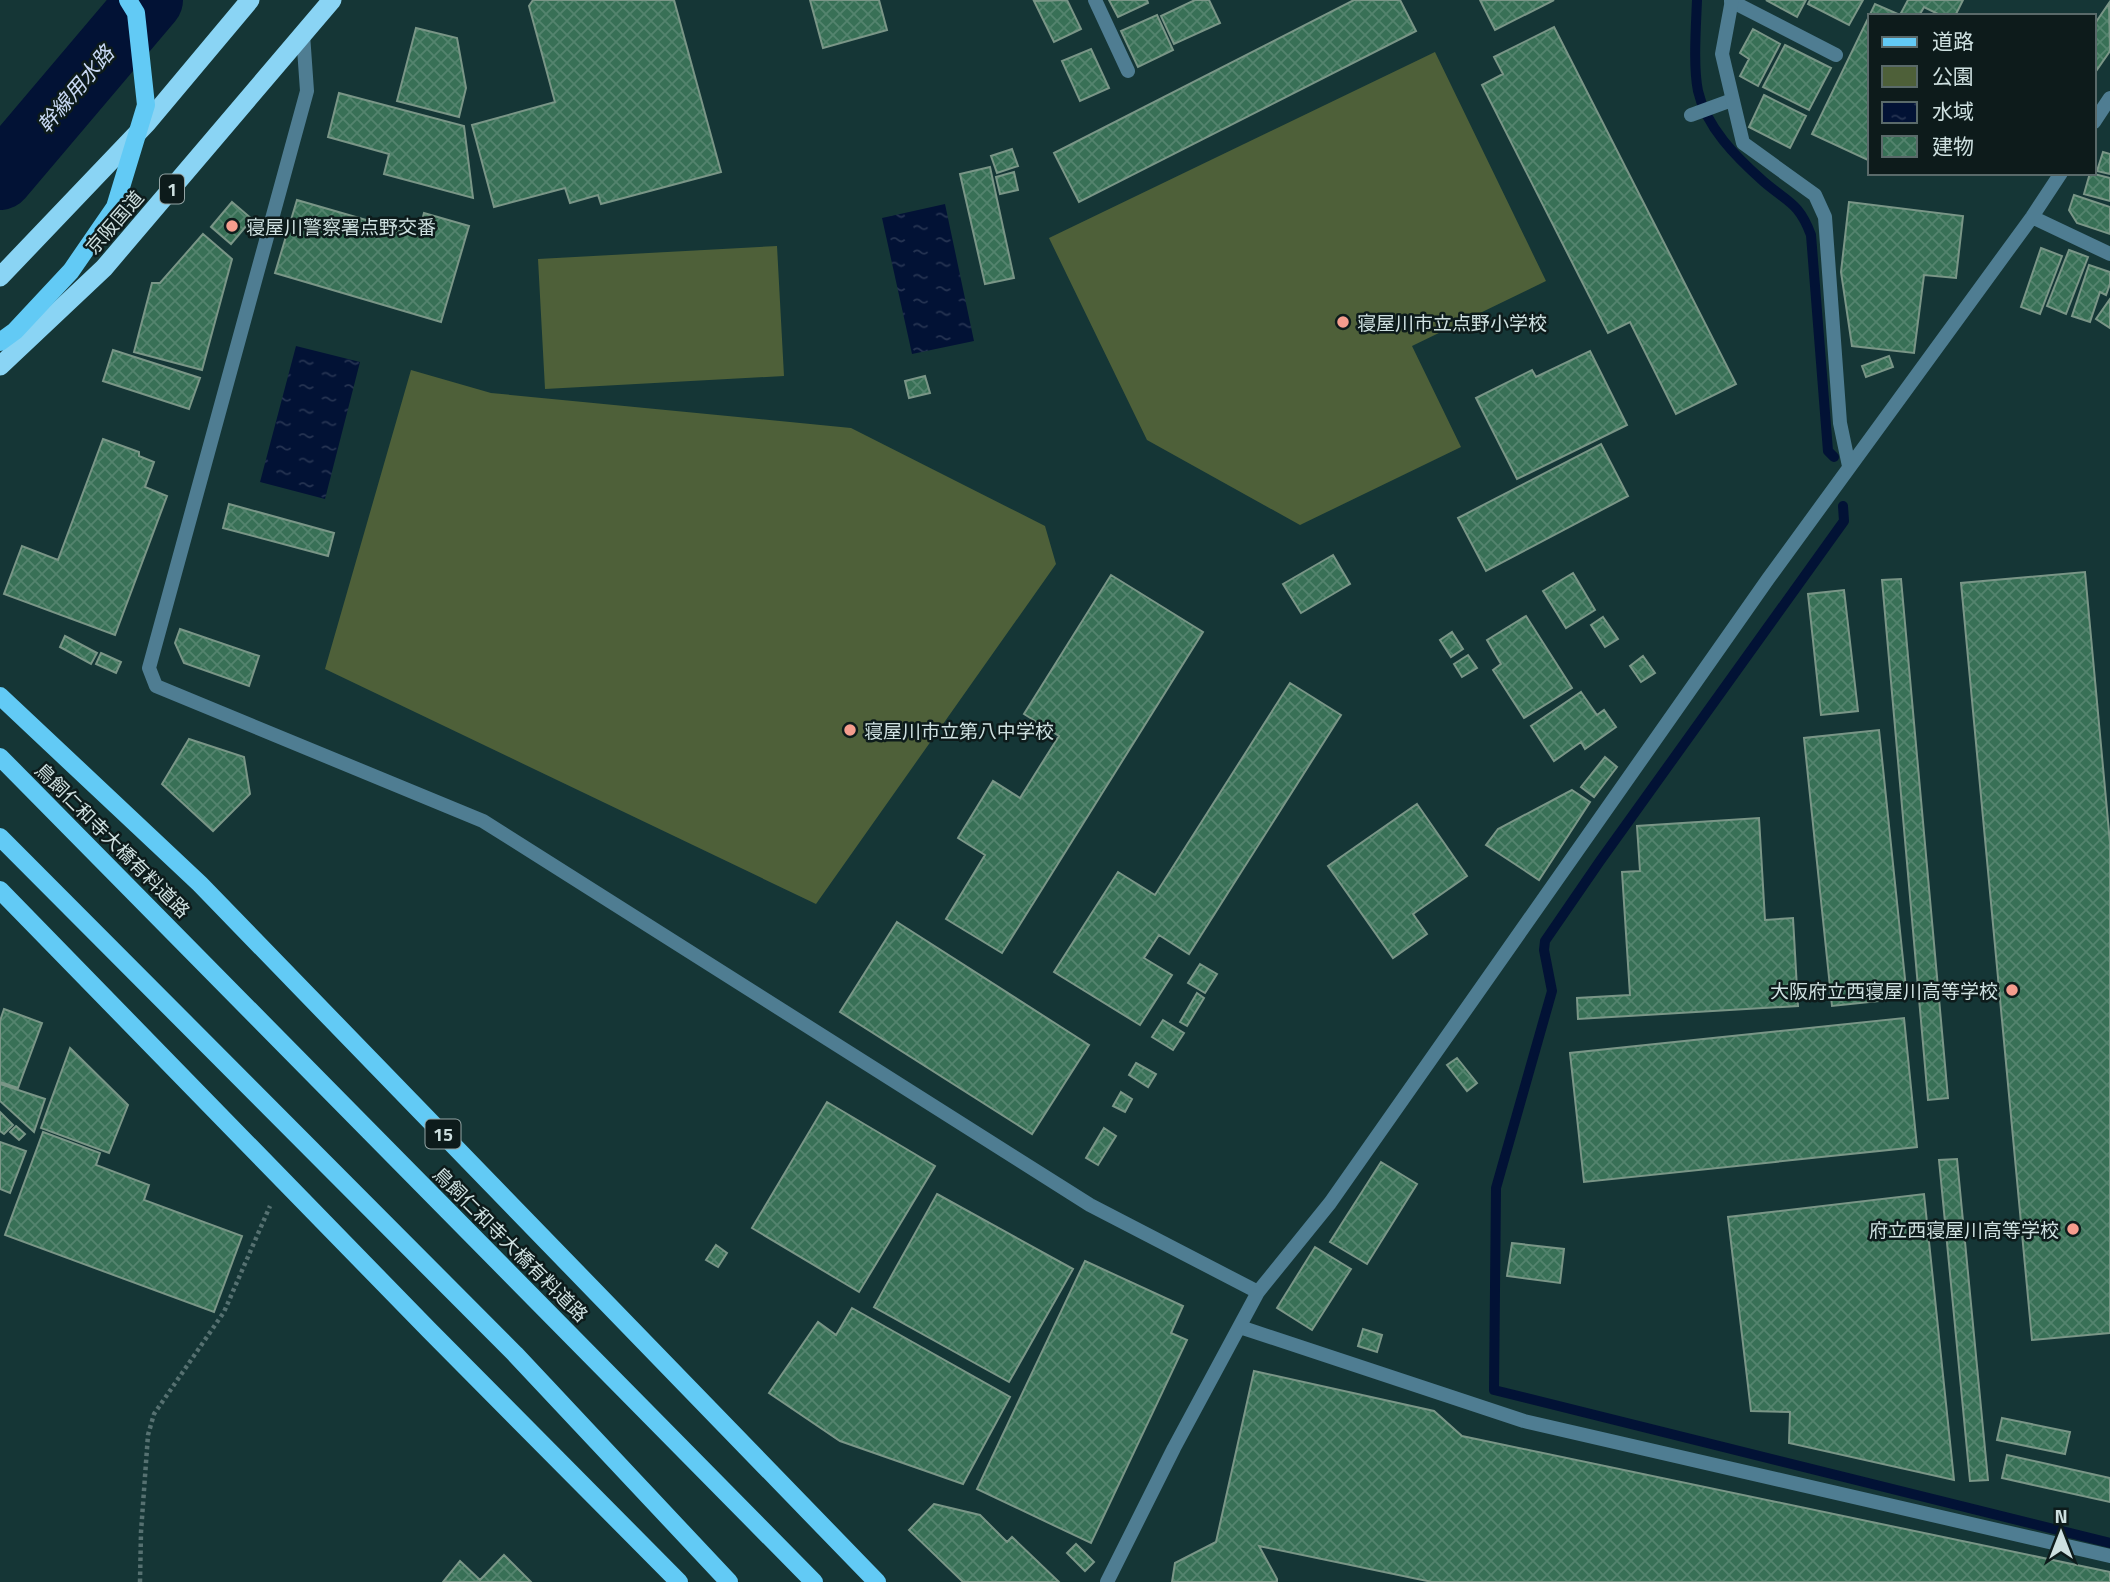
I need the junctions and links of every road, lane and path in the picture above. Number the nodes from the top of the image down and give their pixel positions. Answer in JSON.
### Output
{"nodes":[{"id":1,"x":128,"y":0,"type":"edge"},
{"id":2,"x":250,"y":0,"type":"edge"},
{"id":3,"x":332,"y":0,"type":"edge"},
{"id":4,"x":1095,"y":0,"type":"edge"},
{"id":5,"x":1732,"y":1,"type":"edge"},
{"id":6,"x":303,"y":34,"type":"junction"},
{"id":7,"x":1836,"y":55,"type":"dead end"},
{"id":8,"x":1128,"y":71,"type":"dead end"},
{"id":9,"x":2109,"y":100,"type":"edge"},
{"id":10,"x":1726,"y":102,"type":"junction"},
{"id":11,"x":1692,"y":115,"type":"dead end"},
{"id":12,"x":2096,"y":119,"type":"edge"},
{"id":13,"x":2060,"y":175,"type":"edge"},
{"id":14,"x":2032,"y":217,"type":"junction"},
{"id":15,"x":2110,"y":254,"type":"edge"},
{"id":16,"x":0,"y":277,"type":"edge"},
{"id":17,"x":0,"y":342,"type":"edge"},
{"id":18,"x":0,"y":366,"type":"edge"},
{"id":19,"x":1849,"y":466,"type":"junction"},
{"id":20,"x":0,"y":696,"type":"edge"},
{"id":21,"x":0,"y":757,"type":"edge"},
{"id":22,"x":0,"y":836,"type":"edge"},
{"id":23,"x":0,"y":890,"type":"edge"},
{"id":24,"x":281,"y":1178,"type":"junction"},
{"id":25,"x":1258,"y":1292,"type":"junction"},
{"id":26,"x":1240,"y":1327,"type":"junction"},
{"id":27,"x":2110,"y":1556,"type":"edge"},
{"id":28,"x":140,"y":1582,"type":"edge"},
{"id":29,"x":679,"y":1582,"type":"edge"},
{"id":30,"x":729,"y":1582,"type":"edge"},
{"id":31,"x":814,"y":1582,"type":"edge"},
{"id":32,"x":877,"y":1582,"type":"edge"},
{"id":33,"x":1107,"y":1582,"type":"edge"}],
"edges":[{"from":1,"to":17,"type":"main road","bridge":true},
{"from":2,"to":16,"type":"highway"},
{"from":3,"to":6,"type":"highway","name":"京阪国道","number":"1"},
{"from":4,"to":8,"type":"street"},
{"from":5,"to":7,"type":"street"},
{"from":5,"to":10,"type":"street"},
{"from":6,"to":18,"type":"highway","name":"京阪国道","number":"1"},
{"from":6,"to":25,"type":"street"},
{"from":9,"to":12,"type":"street"},
{"from":10,"to":11,"type":"street"},
{"from":10,"to":19,"type":"street"},
{"from":13,"to":14,"type":"street"},
{"from":14,"to":15,"type":"street"},
{"from":14,"to":19,"type":"street"},
{"from":19,"to":25,"type":"street"},
{"from":20,"to":32,"type":"main road","number":"15"},
{"from":21,"to":31,"type":"main road","name":"鳥飼仁和寺大橋有料道路","number":"15"},
{"from":22,"to":30,"type":"main road"},
{"from":23,"to":24,"type":"main road"},
{"from":24,"to":28,"type":"path"},
{"from":24,"to":29,"type":"main road"},
{"from":25,"to":26,"type":"street"},
{"from":26,"to":27,"type":"street"},
{"from":26,"to":33,"type":"street"}]}
